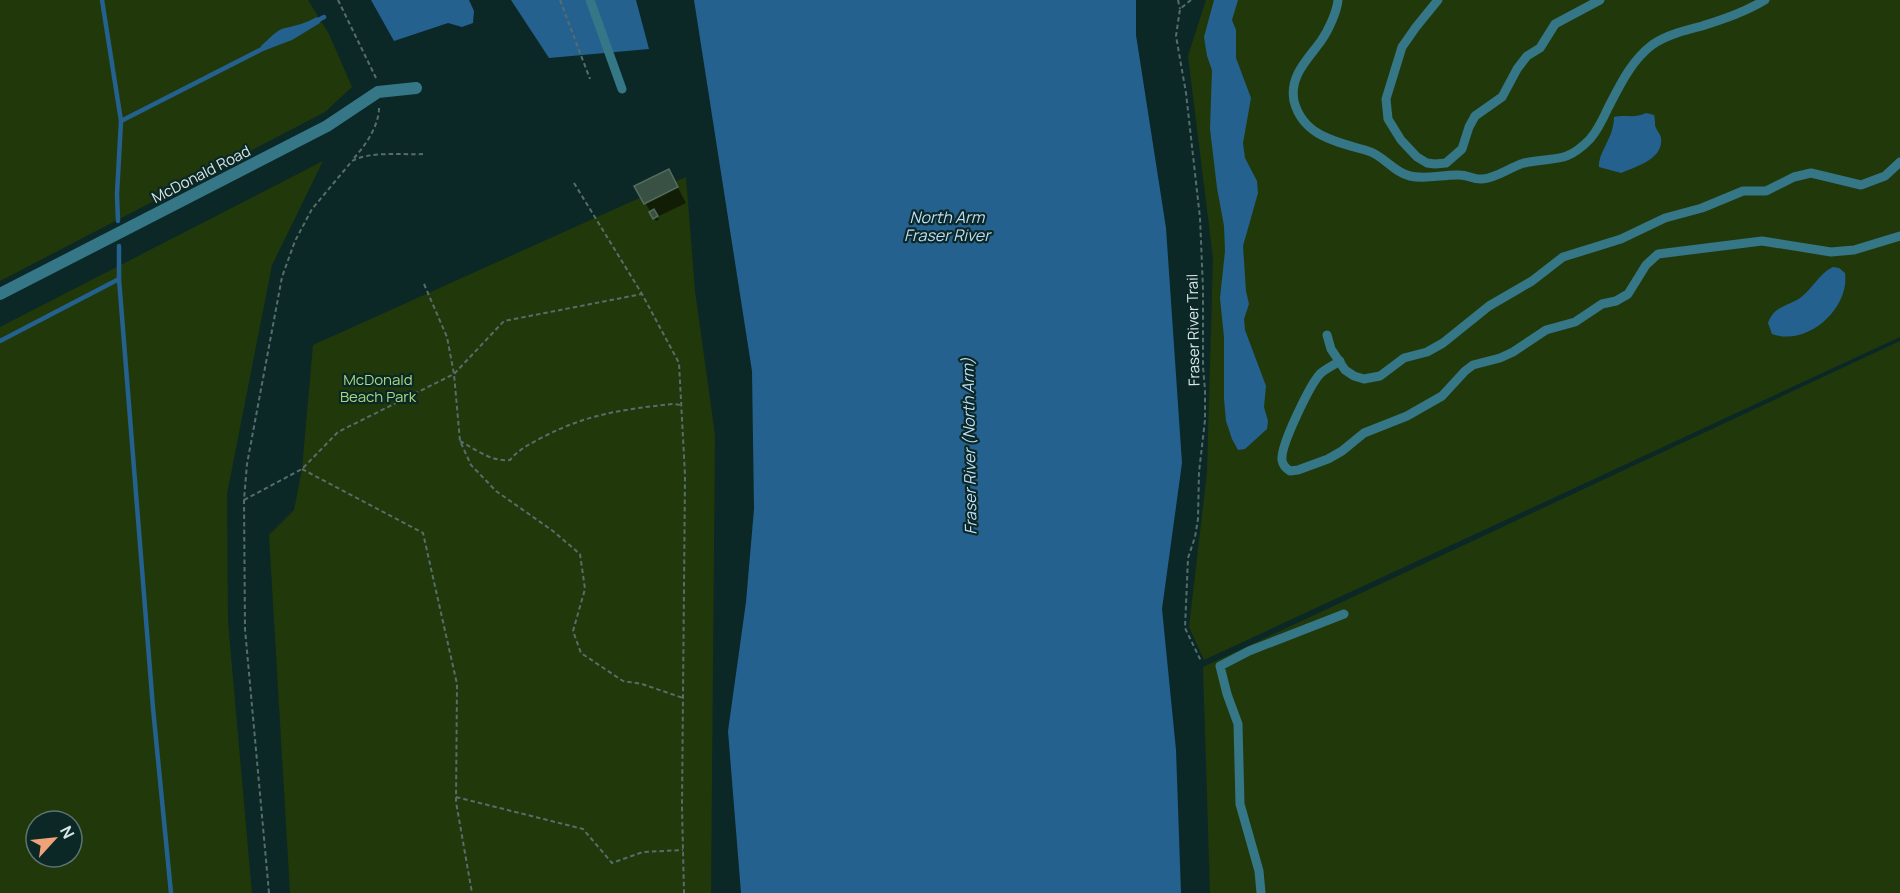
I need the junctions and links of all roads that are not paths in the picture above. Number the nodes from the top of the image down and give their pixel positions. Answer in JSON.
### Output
{"nodes":[{"id":1,"x":590,"y":0,"type":"edge"},
{"id":2,"x":1338,"y":0,"type":"edge"},
{"id":3,"x":1438,"y":0,"type":"edge"},
{"id":4,"x":1600,"y":0,"type":"edge"},
{"id":5,"x":1765,"y":0,"type":"edge"},
{"id":6,"x":416,"y":88,"type":"dead end"},
{"id":7,"x":622,"y":89,"type":"dead end"},
{"id":8,"x":1900,"y":162,"type":"edge"},
{"id":9,"x":1900,"y":236,"type":"edge"},
{"id":10,"x":0,"y":294,"type":"edge"},
{"id":11,"x":1327,"y":334,"type":"dead end"},
{"id":12,"x":1340,"y":361,"type":"junction"},
{"id":13,"x":1344,"y":614,"type":"dead end"},
{"id":14,"x":1261,"y":893,"type":"edge"}],
"edges":[{"from":1,"to":7,"type":"lane"},
{"from":2,"to":5,"type":"lane"},
{"from":3,"to":4,"type":"lane"},
{"from":6,"to":10,"type":"street","name":"McDonald Road"},
{"from":8,"to":12,"type":"lane"},
{"from":9,"to":12,"type":"lane"},
{"from":11,"to":12,"type":"lane"},
{"from":13,"to":14,"type":"lane"}]}
